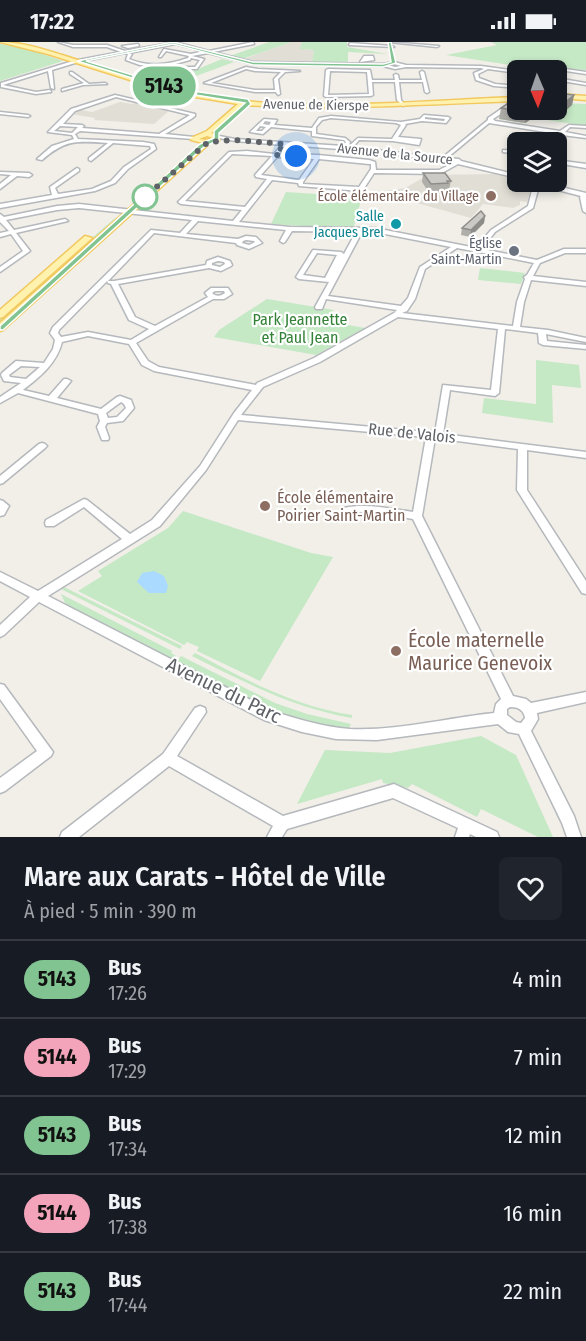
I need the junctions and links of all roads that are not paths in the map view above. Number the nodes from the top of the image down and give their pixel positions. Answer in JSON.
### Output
{"nodes":[{"id":1,"x":0,"y":42,"type":"edge"},
{"id":2,"x":60,"y":42,"type":"edge"},
{"id":3,"x":102,"y":42,"type":"edge"},
{"id":4,"x":174,"y":42,"type":"edge"},
{"id":5,"x":250,"y":42,"type":"edge"},
{"id":6,"x":391,"y":42,"type":"edge"},
{"id":7,"x":15,"y":43,"type":"edge"},
{"id":8,"x":350,"y":44,"type":"dead end"},
{"id":9,"x":98,"y":46,"type":"junction"},
{"id":10,"x":437,"y":46,"type":"dead end"},
{"id":11,"x":128,"y":47,"type":"dead end"},
{"id":12,"x":392,"y":48,"type":"junction"},
{"id":13,"x":114,"y":49,"type":"junction"},
{"id":14,"x":101,"y":51,"type":"dead end"},
{"id":15,"x":124,"y":52,"type":"junction"},
{"id":16,"x":206,"y":52,"type":"junction"},
{"id":17,"x":160,"y":56,"type":"dead end"},
{"id":18,"x":191,"y":56,"type":"junction"},
{"id":19,"x":364,"y":60,"type":"dead end"},
{"id":20,"x":77,"y":61,"type":"junction"},
{"id":21,"x":394,"y":63,"type":"junction"},
{"id":22,"x":267,"y":64,"type":"junction"},
{"id":23,"x":154,"y":65,"type":"junction"},
{"id":24,"x":348,"y":65,"type":"junction"},
{"id":25,"x":383,"y":65,"type":"junction"},
{"id":26,"x":406,"y":66,"type":"junction"},
{"id":27,"x":488,"y":68,"type":"junction"},
{"id":28,"x":50,"y":69,"type":"junction"},
{"id":29,"x":395,"y":69,"type":"junction"},
{"id":30,"x":255,"y":70,"type":"junction"},
{"id":31,"x":567,"y":70,"type":"edge"},
{"id":32,"x":284,"y":71,"type":"junction"},
{"id":33,"x":298,"y":71,"type":"dead end"},
{"id":34,"x":348,"y":71,"type":"junction"},
{"id":35,"x":507,"y":71,"type":"edge"},
{"id":36,"x":422,"y":72,"type":"dead end"},
{"id":37,"x":71,"y":73,"type":"dead end"},
{"id":38,"x":586,"y":73,"type":"edge"},
{"id":39,"x":567,"y":80,"type":"edge"},
{"id":40,"x":370,"y":81,"type":"junction"},
{"id":41,"x":397,"y":81,"type":"junction"},
{"id":42,"x":424,"y":81,"type":"junction"},
{"id":43,"x":105,"y":84,"type":"dead end"},
{"id":44,"x":586,"y":84,"type":"edge"},
{"id":45,"x":1,"y":85,"type":"edge"},
{"id":46,"x":85,"y":85,"type":"junction"},
{"id":47,"x":507,"y":86,"type":"edge"},
{"id":48,"x":52,"y":90,"type":"junction"},
{"id":49,"x":427,"y":92,"type":"dead end"},
{"id":50,"x":507,"y":98,"type":"edge"},
{"id":51,"x":567,"y":98,"type":"edge"},
{"id":52,"x":586,"y":99,"type":"edge"},
{"id":53,"x":248,"y":102,"type":"junction"},
{"id":54,"x":401,"y":103,"type":"junction"},
{"id":55,"x":266,"y":105,"type":"junction"},
{"id":56,"x":241,"y":106,"type":"junction"},
{"id":57,"x":507,"y":107,"type":"edge"},
{"id":58,"x":0,"y":113,"type":"edge"},
{"id":59,"x":28,"y":116,"type":"dead end"},
{"id":60,"x":422,"y":120,"type":"junction"},
{"id":61,"x":495,"y":122,"type":"junction"},
{"id":62,"x":402,"y":123,"type":"junction"},
{"id":63,"x":59,"y":125,"type":"junction"},
{"id":64,"x":270,"y":126,"type":"junction"},
{"id":65,"x":586,"y":128,"type":"edge"},
{"id":66,"x":315,"y":130,"type":"junction"},
{"id":67,"x":76,"y":131,"type":"junction"},
{"id":68,"x":561,"y":132,"type":"joint"},
{"id":69,"x":567,"y":133,"type":"edge"},
{"id":70,"x":161,"y":135,"type":"junction"},
{"id":71,"x":586,"y":137,"type":"edge"},
{"id":72,"x":197,"y":138,"type":"junction"},
{"id":73,"x":213,"y":139,"type":"junction"},
{"id":74,"x":77,"y":140,"type":"junction"},
{"id":75,"x":113,"y":141,"type":"junction"},
{"id":76,"x":351,"y":141,"type":"junction"},
{"id":77,"x":285,"y":144,"type":"junction"},
{"id":78,"x":347,"y":149,"type":"junction"},
{"id":79,"x":275,"y":155,"type":"junction"},
{"id":80,"x":318,"y":157,"type":"junction"},
{"id":81,"x":444,"y":158,"type":"junction"},
{"id":82,"x":40,"y":159,"type":"dead end"},
{"id":83,"x":91,"y":159,"type":"dead end"},
{"id":84,"x":459,"y":161,"type":"junction"},
{"id":85,"x":567,"y":162,"type":"edge"},
{"id":86,"x":586,"y":166,"type":"edge"},
{"id":87,"x":77,"y":170,"type":"dead end"},
{"id":88,"x":372,"y":171,"type":"junction"},
{"id":89,"x":2,"y":173,"type":"dead end"},
{"id":90,"x":16,"y":174,"type":"junction"},
{"id":91,"x":507,"y":174,"type":"edge"},
{"id":92,"x":28,"y":175,"type":"dead end"},
{"id":93,"x":270,"y":179,"type":"junction"},
{"id":94,"x":300,"y":182,"type":"junction"},
{"id":95,"x":0,"y":187,"type":"edge"},
{"id":96,"x":567,"y":190,"type":"edge"},
{"id":97,"x":532,"y":192,"type":"edge"},
{"id":98,"x":55,"y":195,"type":"junction"},
{"id":99,"x":586,"y":195,"type":"edge"},
{"id":100,"x":0,"y":206,"type":"edge"},
{"id":101,"x":246,"y":208,"type":"junction"},
{"id":102,"x":124,"y":211,"type":"junction"},
{"id":103,"x":586,"y":211,"type":"edge"},
{"id":104,"x":1,"y":218,"type":"edge"},
{"id":105,"x":196,"y":219,"type":"junction"},
{"id":106,"x":65,"y":221,"type":"dead end"},
{"id":107,"x":235,"y":223,"type":"junction"},
{"id":108,"x":290,"y":229,"type":"junction"},
{"id":109,"x":359,"y":231,"type":"junction"},
{"id":110,"x":13,"y":232,"type":"junction"},
{"id":111,"x":0,"y":235,"type":"edge"},
{"id":112,"x":181,"y":235,"type":"junction"},
{"id":113,"x":239,"y":242,"type":"dead end"},
{"id":114,"x":283,"y":242,"type":"dead end"},
{"id":115,"x":454,"y":248,"type":"junction"},
{"id":116,"x":586,"y":251,"type":"edge"},
{"id":117,"x":476,"y":252,"type":"junction"},
{"id":118,"x":538,"y":262,"type":"junction"},
{"id":119,"x":209,"y":266,"type":"dead end"},
{"id":120,"x":0,"y":270,"type":"edge"},
{"id":121,"x":527,"y":278,"type":"junction"},
{"id":122,"x":327,"y":280,"type":"joint"},
{"id":123,"x":105,"y":281,"type":"junction"},
{"id":124,"x":114,"y":283,"type":"junction"},
{"id":125,"x":586,"y":284,"type":"edge"},
{"id":126,"x":212,"y":297,"type":"dead end"},
{"id":127,"x":324,"y":297,"type":"junction"},
{"id":128,"x":319,"y":307,"type":"dead end"},
{"id":129,"x":404,"y":309,"type":"junction"},
{"id":130,"x":0,"y":315,"type":"edge"},
{"id":131,"x":398,"y":315,"type":"junction"},
{"id":132,"x":502,"y":327,"type":"junction"},
{"id":133,"x":0,"y":328,"type":"edge"},
{"id":134,"x":516,"y":328,"type":"junction"},
{"id":135,"x":155,"y":329,"type":"junction"},
{"id":136,"x":542,"y":331,"type":"junction"},
{"id":137,"x":59,"y":340,"type":"junction"},
{"id":138,"x":586,"y":340,"type":"edge"},
{"id":139,"x":132,"y":342,"type":"junction"},
{"id":140,"x":586,"y":348,"type":"edge"},
{"id":141,"x":44,"y":365,"type":"junction"},
{"id":142,"x":68,"y":381,"type":"dead end"},
{"id":143,"x":29,"y":382,"type":"junction"},
{"id":144,"x":257,"y":388,"type":"junction"},
{"id":145,"x":19,"y":391,"type":"junction"},
{"id":146,"x":52,"y":398,"type":"junction"},
{"id":147,"x":0,"y":400,"type":"edge"},
{"id":148,"x":237,"y":417,"type":"junction"},
{"id":149,"x":435,"y":434,"type":"junction"},
{"id":150,"x":105,"y":438,"type":"dead end"},
{"id":151,"x":42,"y":446,"type":"dead end"},
{"id":152,"x":523,"y":446,"type":"junction"},
{"id":153,"x":586,"y":455,"type":"edge"},
{"id":154,"x":0,"y":481,"type":"edge"},
{"id":155,"x":0,"y":503,"type":"edge"},
{"id":156,"x":348,"y":510,"type":"dead end"},
{"id":157,"x":0,"y":513,"type":"edge"},
{"id":158,"x":417,"y":516,"type":"junction"},
{"id":159,"x":50,"y":523,"type":"dead end"},
{"id":160,"x":129,"y":539,"type":"junction"},
{"id":161,"x":0,"y":576,"type":"edge"},
{"id":162,"x":586,"y":590,"type":"edge"},
{"id":163,"x":38,"y":596,"type":"junction"},
{"id":164,"x":0,"y":632,"type":"edge"},
{"id":165,"x":0,"y":689,"type":"edge"},
{"id":166,"x":586,"y":697,"type":"edge"},
{"id":167,"x":509,"y":701,"type":"junction"},
{"id":168,"x":529,"y":709,"type":"junction"},
{"id":169,"x":200,"y":712,"type":"dead end"},
{"id":170,"x":501,"y":718,"type":"junction"},
{"id":171,"x":523,"y":729,"type":"junction"},
{"id":172,"x":168,"y":758,"type":"junction"},
{"id":173,"x":0,"y":786,"type":"edge"},
{"id":174,"x":282,"y":823,"type":"junction"},
{"id":175,"x":464,"y":831,"type":"edge"},
{"id":176,"x":67,"y":837,"type":"edge"},
{"id":177,"x":274,"y":837,"type":"edge"},
{"id":178,"x":492,"y":837,"type":"edge"},
{"id":179,"x":574,"y":837,"type":"edge"}],
"edges":[{"from":1,"to":7,"type":"main road"},
{"from":2,"to":9,"type":"street"},
{"from":3,"to":9,"type":"street"},
{"from":4,"to":15,"type":"street"},
{"from":4,"to":16,"type":"street"},
{"from":5,"to":16,"type":"street"},
{"from":6,"to":10,"type":"street"},
{"from":6,"to":12,"type":"street"},
{"from":7,"to":20,"type":"main road","name":"Avenue de Kierspe"},
{"from":7,"to":20,"type":"main road","name":"Avenue de Kierspe"},
{"from":8,"to":12,"type":"street"},
{"from":9,"to":13,"type":"street"},
{"from":11,"to":13,"type":"street"},
{"from":12,"to":21,"type":"street"},
{"from":13,"to":14,"type":"street"},
{"from":13,"to":15,"type":"street"},
{"from":15,"to":20,"type":"street"},
{"from":15,"to":23,"type":"street"},
{"from":16,"to":18,"type":"street"},
{"from":16,"to":22,"type":"street"},
{"from":17,"to":18,"type":"street"},
{"from":18,"to":23,"type":"street"},
{"from":18,"to":23,"type":"street"},
{"from":19,"to":24,"type":"street"},
{"from":20,"to":28,"type":"street"},
{"from":20,"to":53,"type":"main road","name":"Avenue de Kierspe"},
{"from":20,"to":56,"type":"main road","name":"Avenue de Kierspe"},
{"from":21,"to":25,"type":"street"},
{"from":21,"to":26,"type":"street"},
{"from":22,"to":24,"type":"street"},
{"from":22,"to":30,"type":"street"},
{"from":24,"to":25,"type":"street"},
{"from":24,"to":34,"type":"street"},
{"from":25,"to":29,"type":"street"},
{"from":26,"to":27,"type":"street"},
{"from":26,"to":29,"type":"street"},
{"from":27,"to":35,"type":"street"},
{"from":27,"to":47,"type":"street"},
{"from":28,"to":45,"type":"street"},
{"from":28,"to":48,"type":"street"},
{"from":29,"to":41,"type":"street"},
{"from":30,"to":32,"type":"street"},
{"from":30,"to":32,"type":"street"},
{"from":31,"to":38,"type":"street"},
{"from":32,"to":33,"type":"street"},
{"from":34,"to":40,"type":"street"},
{"from":34,"to":40,"type":"street"},
{"from":36,"to":42,"type":"street"},
{"from":37,"to":46,"type":"street"},
{"from":39,"to":44,"type":"street"},
{"from":40,"to":41,"type":"street"},
{"from":41,"to":42,"type":"street"},
{"from":41,"to":54,"type":"street"},
{"from":42,"to":49,"type":"street"},
{"from":43,"to":46,"type":"street"},
{"from":45,"to":48,"type":"street"},
{"from":46,"to":48,"type":"street"},
{"from":50,"to":54,"type":"main road","name":"Avenue de Kierspe"},
{"from":51,"to":52,"type":"main road"},
{"from":53,"to":54,"type":"main road","name":"Avenue de Kierspe"},
{"from":53,"to":55,"type":"main road","name":"Avenue de Kierspe"},
{"from":53,"to":56,"type":"main road"},
{"from":54,"to":55,"type":"main road","name":"Avenue de Kierspe"},
{"from":55,"to":56,"type":"main road"},
{"from":56,"to":72,"type":"main road"},
{"from":56,"to":73,"type":"main road"},
{"from":57,"to":61,"type":"street"},
{"from":58,"to":59,"type":"street"},
{"from":60,"to":60,"type":"street"},
{"from":60,"to":62,"type":"street"},
{"from":61,"to":68,"type":"street"},
{"from":61,"to":81,"type":"street"},
{"from":62,"to":66,"type":"street"},
{"from":62,"to":76,"type":"street"},
{"from":63,"to":67,"type":"street"},
{"from":63,"to":67,"type":"street"},
{"from":63,"to":70,"type":"street"},
{"from":64,"to":64,"type":"street"},
{"from":64,"to":66,"type":"street"},
{"from":65,"to":68,"type":"street"},
{"from":66,"to":76,"type":"street"},
{"from":67,"to":70,"type":"street"},
{"from":67,"to":74,"type":"street"},
{"from":69,"to":71,"type":"street"},
{"from":70,"to":72,"type":"street"},
{"from":72,"to":73,"type":"main road"},
{"from":72,"to":102,"type":"main road"},
{"from":73,"to":77,"type":"street","name":"Avenue de la Source"},
{"from":73,"to":102,"type":"main road"},
{"from":74,"to":75,"type":"street"},
{"from":74,"to":82,"type":"street"},
{"from":75,"to":83,"type":"street"},
{"from":75,"to":98,"type":"street"},
{"from":76,"to":78,"type":"street"},
{"from":77,"to":78,"type":"street","name":"Avenue de la Source"},
{"from":77,"to":79,"type":"street"},
{"from":78,"to":81,"type":"street","name":"Avenue de la Source"},
{"from":79,"to":80,"type":"street"},
{"from":79,"to":93,"type":"street"},
{"from":79,"to":101,"type":"street"},
{"from":80,"to":88,"type":"street"},
{"from":80,"to":94,"type":"street"},
{"from":81,"to":84,"type":"street","name":"Avenue de la Source"},
{"from":84,"to":88,"type":"street"},
{"from":84,"to":91,"type":"street","name":"Avenue de la Source"},
{"from":85,"to":86,"type":"street"},
{"from":87,"to":98,"type":"street"},
{"from":88,"to":94,"type":"street"},
{"from":89,"to":90,"type":"street"},
{"from":90,"to":92,"type":"street"},
{"from":90,"to":95,"type":"street"},
{"from":93,"to":94,"type":"street"},
{"from":93,"to":101,"type":"street"},
{"from":96,"to":99,"type":"street"},
{"from":97,"to":117,"type":"street"},
{"from":98,"to":100,"type":"street"},
{"from":99,"to":103,"type":"street"},
{"from":101,"to":107,"type":"street"},
{"from":102,"to":104,"type":"street"},
{"from":102,"to":105,"type":"street"},
{"from":102,"to":130,"type":"main road"},
{"from":102,"to":133,"type":"main road"},
{"from":104,"to":110,"type":"street"},
{"from":105,"to":107,"type":"street"},
{"from":105,"to":112,"type":"street"},
{"from":106,"to":110,"type":"street"},
{"from":107,"to":108,"type":"street"},
{"from":108,"to":109,"type":"street"},
{"from":108,"to":114,"type":"street"},
{"from":109,"to":115,"type":"street"},
{"from":109,"to":127,"type":"street"},
{"from":110,"to":111,"type":"street"},
{"from":110,"to":120,"type":"street"},
{"from":112,"to":113,"type":"street"},
{"from":112,"to":123,"type":"street"},
{"from":115,"to":117,"type":"street"},
{"from":115,"to":129,"type":"street"},
{"from":116,"to":118,"type":"street"},
{"from":117,"to":118,"type":"street"},
{"from":118,"to":121,"type":"street"},
{"from":119,"to":124,"type":"street"},
{"from":121,"to":125,"type":"street"},
{"from":121,"to":134,"type":"street"},
{"from":122,"to":122,"type":"street"},
{"from":123,"to":124,"type":"street"},
{"from":123,"to":137,"type":"street"},
{"from":124,"to":135,"type":"street"},
{"from":126,"to":135,"type":"street"},
{"from":127,"to":128,"type":"street"},
{"from":127,"to":129,"type":"street"},
{"from":129,"to":131,"type":"street"},
{"from":131,"to":132,"type":"street"},
{"from":131,"to":144,"type":"street"},
{"from":132,"to":134,"type":"street"},
{"from":132,"to":149,"type":"street"},
{"from":134,"to":136,"type":"street"},
{"from":135,"to":139,"type":"street"},
{"from":136,"to":138,"type":"street"},
{"from":136,"to":140,"type":"street"},
{"from":137,"to":139,"type":"street"},
{"from":137,"to":141,"type":"street"},
{"from":139,"to":144,"type":"street"},
{"from":141,"to":143,"type":"street"},
{"from":141,"to":143,"type":"street"},
{"from":142,"to":146,"type":"street"},
{"from":143,"to":145,"type":"street"},
{"from":144,"to":148,"type":"street"},
{"from":145,"to":146,"type":"street"},
{"from":145,"to":147,"type":"street"},
{"from":146,"to":150,"type":"street"},
{"from":148,"to":149,"type":"street","name":"Rue de Valois"},
{"from":148,"to":160,"type":"street"},
{"from":149,"to":152,"type":"street","name":"Rue de Valois"},
{"from":149,"to":158,"type":"street"},
{"from":151,"to":154,"type":"street"},
{"from":152,"to":153,"type":"street","name":"Rue de Valois"},
{"from":152,"to":162,"type":"street"},
{"from":155,"to":157,"type":"street"},
{"from":156,"to":158,"type":"street"},
{"from":158,"to":167,"type":"street"},
{"from":159,"to":160,"type":"street"},
{"from":160,"to":163,"type":"street"},
{"from":161,"to":163,"type":"street","name":"Avenue du Parc"},
{"from":163,"to":164,"type":"street"},
{"from":163,"to":170,"type":"street","name":"Avenue du Parc"},
{"from":165,"to":173,"type":"street"},
{"from":166,"to":168,"type":"street"},
{"from":167,"to":168,"type":"street"},
{"from":167,"to":170,"type":"street"},
{"from":168,"to":171,"type":"street"},
{"from":169,"to":172,"type":"street"},
{"from":170,"to":171,"type":"street"},
{"from":171,"to":179,"type":"street"},
{"from":172,"to":174,"type":"street"},
{"from":172,"to":176,"type":"street"},
{"from":174,"to":175,"type":"street"},
{"from":174,"to":177,"type":"street"},
{"from":175,"to":178,"type":"street"}]}
